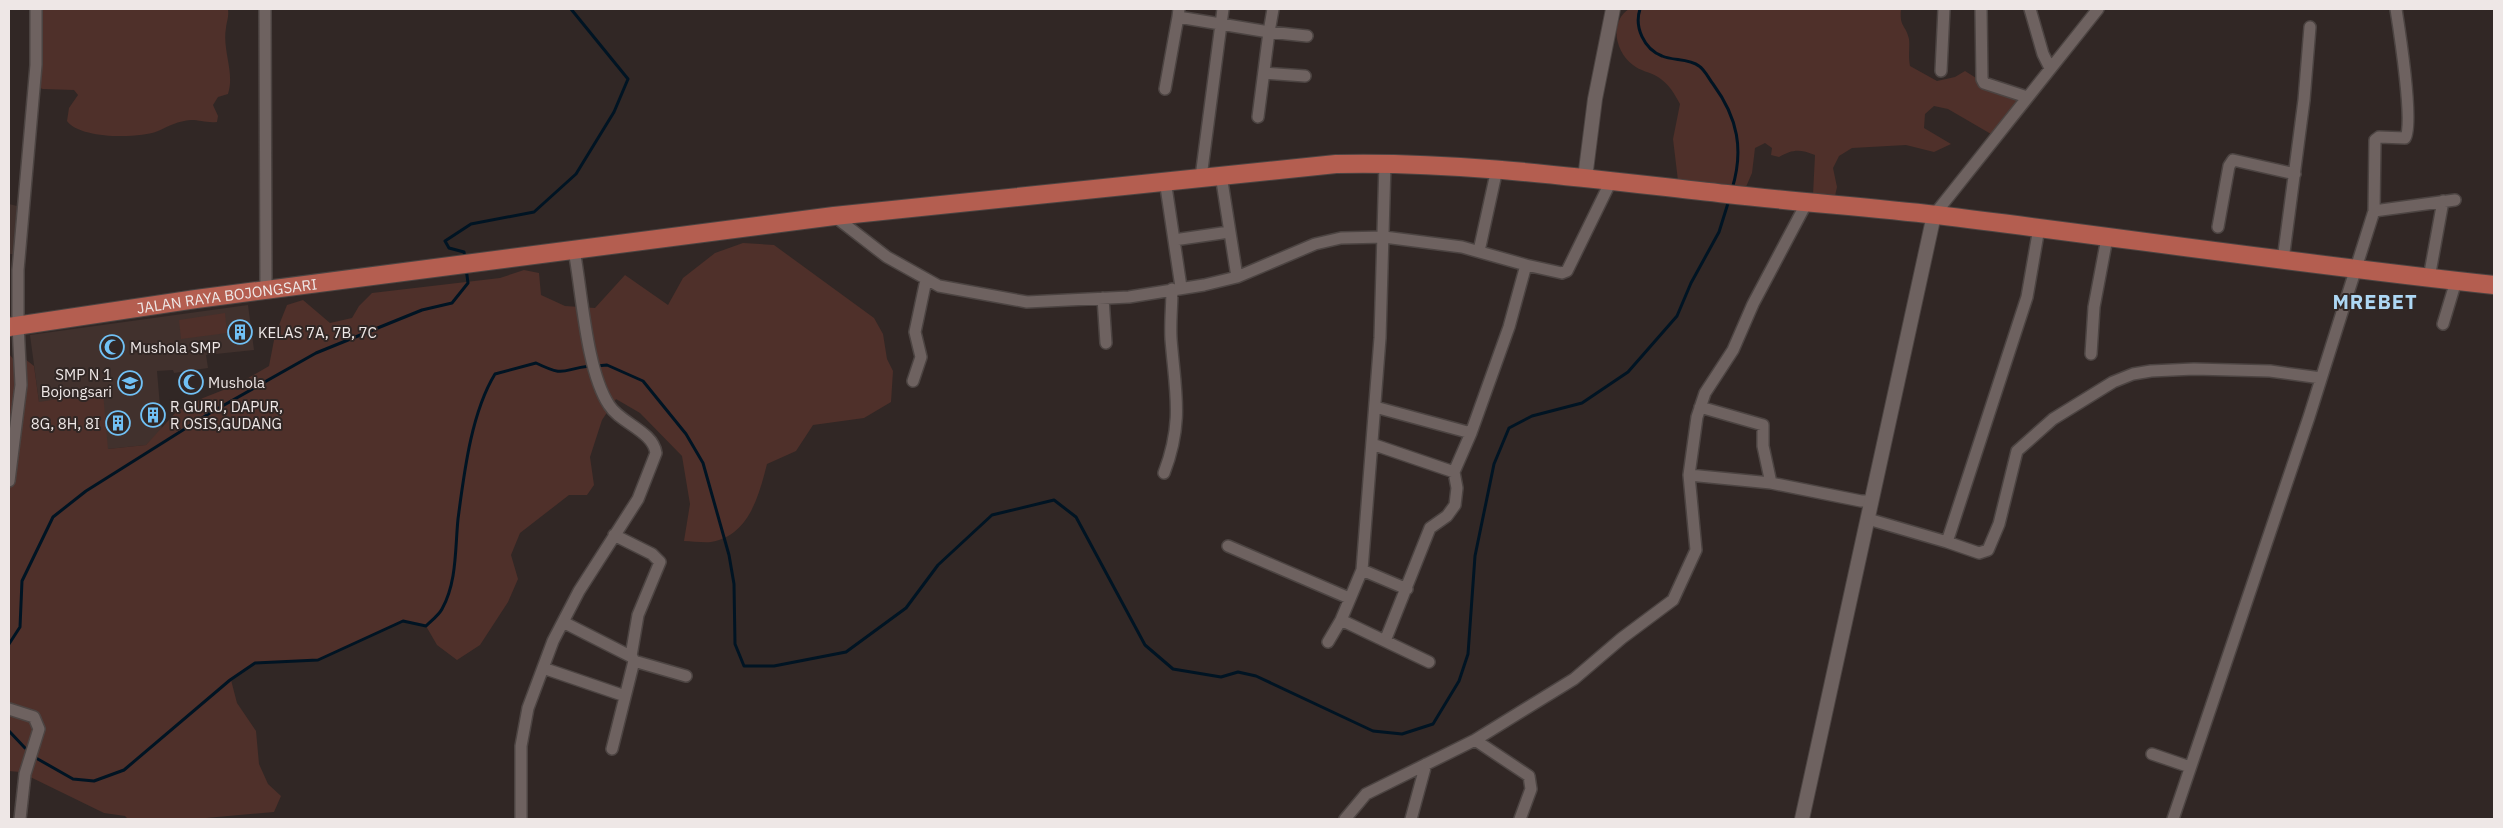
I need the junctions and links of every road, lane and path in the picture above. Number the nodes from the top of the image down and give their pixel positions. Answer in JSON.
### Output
{"nodes":[{"id":1,"x":36,"y":9,"type":"edge"},
{"id":2,"x":265,"y":9,"type":"edge"},
{"id":3,"x":1223,"y":9,"type":"edge"},
{"id":4,"x":1273,"y":9,"type":"edge"},
{"id":5,"x":1613,"y":9,"type":"edge"},
{"id":6,"x":1944,"y":9,"type":"edge"},
{"id":7,"x":1981,"y":9,"type":"edge"},
{"id":8,"x":2030,"y":9,"type":"edge"},
{"id":9,"x":2098,"y":9,"type":"edge"},
{"id":10,"x":2396,"y":9,"type":"edge"},
{"id":11,"x":1179,"y":13,"type":"edge"},
{"id":12,"x":1221,"y":25,"type":"junction"},
{"id":13,"x":2310,"y":27,"type":"dead end"},
{"id":14,"x":1269,"y":32,"type":"junction"},
{"id":15,"x":1307,"y":36,"type":"dead end"},
{"id":16,"x":2050,"y":68,"type":"junction"},
{"id":17,"x":1941,"y":70,"type":"dead end"},
{"id":18,"x":1264,"y":73,"type":"junction"},
{"id":19,"x":1306,"y":76,"type":"dead end"},
{"id":20,"x":1165,"y":89,"type":"dead end"},
{"id":21,"x":2027,"y":97,"type":"junction"},
{"id":22,"x":1258,"y":117,"type":"dead end"},
{"id":23,"x":1385,"y":162,"type":"junction"},
{"id":24,"x":1496,"y":169,"type":"junction"},
{"id":25,"x":2295,"y":174,"type":"junction"},
{"id":26,"x":1221,"y":175,"type":"junction"},
{"id":27,"x":1201,"y":177,"type":"junction"},
{"id":28,"x":1585,"y":178,"type":"junction"},
{"id":29,"x":1165,"y":180,"type":"junction"},
{"id":30,"x":1611,"y":181,"type":"junction"},
{"id":31,"x":1807,"y":202,"type":"junction"},
{"id":32,"x":2374,"y":211,"type":"junction"},
{"id":33,"x":1934,"y":215,"type":"junction"},
{"id":34,"x":834,"y":216,"type":"junction"},
{"id":35,"x":2218,"y":226,"type":"dead end"},
{"id":36,"x":2039,"y":228,"type":"junction"},
{"id":37,"x":1229,"y":232,"type":"junction"},
{"id":38,"x":1384,"y":237,"type":"junction"},
{"id":39,"x":2107,"y":238,"type":"junction"},
{"id":40,"x":1174,"y":240,"type":"junction"},
{"id":41,"x":574,"y":250,"type":"junction"},
{"id":42,"x":1480,"y":251,"type":"junction"},
{"id":43,"x":2283,"y":260,"type":"junction"},
{"id":44,"x":1526,"y":265,"type":"junction"},
{"id":45,"x":2355,"y":270,"type":"junction"},
{"id":46,"x":1237,"y":277,"type":"junction"},
{"id":47,"x":2430,"y":278,"type":"junction"},
{"id":48,"x":926,"y":280,"type":"junction"},
{"id":49,"x":2456,"y":281,"type":"junction"},
{"id":50,"x":2494,"y":285,"type":"edge"},
{"id":51,"x":1176,"y":288,"type":"junction"},
{"id":52,"x":266,"y":290,"type":"junction"},
{"id":53,"x":1103,"y":298,"type":"junction"},
{"id":54,"x":2443,"y":324,"type":"dead end"},
{"id":55,"x":13,"y":326,"type":"edge"},
{"id":56,"x":1106,"y":343,"type":"dead end"},
{"id":57,"x":2092,"y":354,"type":"dead end"},
{"id":58,"x":2321,"y":378,"type":"junction"},
{"id":59,"x":912,"y":381,"type":"dead end"},
{"id":60,"x":1375,"y":407,"type":"junction"},
{"id":61,"x":1700,"y":407,"type":"junction"},
{"id":62,"x":1471,"y":433,"type":"junction"},
{"id":63,"x":1372,"y":444,"type":"junction"},
{"id":64,"x":1454,"y":472,"type":"junction"},
{"id":65,"x":1164,"y":473,"type":"dead end"},
{"id":66,"x":1689,"y":475,"type":"junction"},
{"id":67,"x":9,"y":481,"type":"edge"},
{"id":68,"x":1771,"y":483,"type":"junction"},
{"id":69,"x":1872,"y":501,"type":"junction"},
{"id":70,"x":1868,"y":520,"type":"junction"},
{"id":71,"x":614,"y":535,"type":"junction"},
{"id":72,"x":1947,"y":542,"type":"junction"},
{"id":73,"x":1228,"y":546,"type":"dead end"},
{"id":74,"x":1362,"y":570,"type":"junction"},
{"id":75,"x":1407,"y":589,"type":"junction"},
{"id":76,"x":1349,"y":598,"type":"junction"},
{"id":77,"x":1341,"y":620,"type":"junction"},
{"id":78,"x":563,"y":622,"type":"junction"},
{"id":79,"x":1385,"y":641,"type":"junction"},
{"id":80,"x":1328,"y":642,"type":"dead end"},
{"id":81,"x":632,"y":659,"type":"junction"},
{"id":82,"x":1429,"y":662,"type":"dead end"},
{"id":83,"x":543,"y":668,"type":"junction"},
{"id":84,"x":686,"y":676,"type":"dead end"},
{"id":85,"x":624,"y":696,"type":"junction"},
{"id":86,"x":9,"y":709,"type":"edge"},
{"id":87,"x":1475,"y":740,"type":"junction"},
{"id":88,"x":612,"y":749,"type":"dead end"},
{"id":89,"x":2152,"y":754,"type":"dead end"},
{"id":90,"x":1426,"y":764,"type":"junction"},
{"id":91,"x":2190,"y":767,"type":"junction"},
{"id":92,"x":20,"y":819,"type":"edge"},
{"id":93,"x":520,"y":819,"type":"edge"},
{"id":94,"x":1345,"y":819,"type":"edge"},
{"id":95,"x":1411,"y":819,"type":"edge"},
{"id":96,"x":1520,"y":819,"type":"edge"},
{"id":97,"x":1802,"y":819,"type":"edge"},
{"id":98,"x":2173,"y":819,"type":"edge"}],
"edges":[{"from":1,"to":55,"type":"street"},
{"from":2,"to":52,"type":"street"},
{"from":3,"to":12,"type":"street"},
{"from":4,"to":14,"type":"street"},
{"from":5,"to":28,"type":"street"},
{"from":6,"to":17,"type":"street"},
{"from":7,"to":21,"type":"street"},
{"from":8,"to":16,"type":"street"},
{"from":9,"to":16,"type":"street"},
{"from":10,"to":32,"type":"street"},
{"from":11,"to":12,"type":"street"},
{"from":11,"to":20,"type":"street"},
{"from":12,"to":14,"type":"street"},
{"from":12,"to":27,"type":"street"},
{"from":13,"to":25,"type":"street"},
{"from":14,"to":15,"type":"street"},
{"from":14,"to":18,"type":"street"},
{"from":16,"to":21,"type":"street"},
{"from":18,"to":19,"type":"street"},
{"from":18,"to":22,"type":"street"},
{"from":21,"to":33,"type":"street"},
{"from":23,"to":24,"type":"main road","name":"JALAN RAYA BOJONGSARI"},
{"from":23,"to":26,"type":"main road","name":"JALAN RAYA BOJONGSARI"},
{"from":23,"to":38,"type":"street"},
{"from":24,"to":28,"type":"main road","name":"JALAN RAYA BOJONGSARI"},
{"from":24,"to":42,"type":"street"},
{"from":25,"to":35,"type":"street"},
{"from":25,"to":43,"type":"street"},
{"from":26,"to":27,"type":"main road","name":"JALAN RAYA BOJONGSARI"},
{"from":26,"to":37,"type":"street"},
{"from":27,"to":29,"type":"main road","name":"JALAN RAYA BOJONGSARI"},
{"from":28,"to":30,"type":"main road","name":"JALAN RAYA BOJONGSARI"},
{"from":29,"to":34,"type":"main road","name":"JALAN RAYA BOJONGSARI"},
{"from":29,"to":40,"type":"street"},
{"from":30,"to":31,"type":"main road","name":"JALAN RAYA BOJONGSARI"},
{"from":30,"to":44,"type":"street"},
{"from":31,"to":33,"type":"main road","name":"JALAN RAYA BOJONGSARI"},
{"from":31,"to":61,"type":"street"},
{"from":32,"to":45,"type":"street"},
{"from":32,"to":47,"type":"street"},
{"from":33,"to":36,"type":"main road","name":"JALAN RAYA BOJONGSARI"},
{"from":33,"to":69,"type":"street"},
{"from":34,"to":41,"type":"main road","name":"JALAN RAYA BOJONGSARI"},
{"from":34,"to":48,"type":"street"},
{"from":36,"to":39,"type":"main road","name":"JALAN RAYA BOJONGSARI"},
{"from":36,"to":72,"type":"street"},
{"from":37,"to":40,"type":"street"},
{"from":37,"to":46,"type":"street"},
{"from":38,"to":42,"type":"street"},
{"from":38,"to":46,"type":"street"},
{"from":38,"to":60,"type":"street"},
{"from":39,"to":43,"type":"main road","name":"JALAN RAYA BOJONGSARI"},
{"from":39,"to":57,"type":"street"},
{"from":40,"to":51,"type":"street"},
{"from":41,"to":52,"type":"main road","name":"JALAN RAYA BOJONGSARI"},
{"from":41,"to":71,"type":"street"},
{"from":42,"to":44,"type":"street"},
{"from":43,"to":45,"type":"main road","name":"JALAN RAYA BOJONGSARI"},
{"from":44,"to":62,"type":"street"},
{"from":45,"to":47,"type":"main road","name":"JALAN RAYA BOJONGSARI"},
{"from":45,"to":58,"type":"street"},
{"from":46,"to":51,"type":"street"},
{"from":47,"to":49,"type":"main road","name":"JALAN RAYA BOJONGSARI"},
{"from":48,"to":53,"type":"street"},
{"from":48,"to":59,"type":"street"},
{"from":49,"to":50,"type":"main road","name":"JALAN RAYA BOJONGSARI"},
{"from":49,"to":54,"type":"street"},
{"from":51,"to":53,"type":"street"},
{"from":51,"to":65,"type":"street"},
{"from":52,"to":55,"type":"main road","name":"JALAN RAYA BOJONGSARI"},
{"from":53,"to":56,"type":"street"},
{"from":55,"to":67,"type":"street"},
{"from":58,"to":72,"type":"street"},
{"from":58,"to":91,"type":"street"},
{"from":60,"to":62,"type":"street"},
{"from":60,"to":63,"type":"street"},
{"from":61,"to":66,"type":"street"},
{"from":61,"to":68,"type":"street"},
{"from":62,"to":64,"type":"street"},
{"from":63,"to":64,"type":"street"},
{"from":63,"to":74,"type":"street"},
{"from":64,"to":75,"type":"street"},
{"from":66,"to":68,"type":"street"},
{"from":66,"to":87,"type":"street"},
{"from":68,"to":69,"type":"street"},
{"from":69,"to":70,"type":"street"},
{"from":70,"to":72,"type":"street"},
{"from":70,"to":97,"type":"street"},
{"from":71,"to":78,"type":"street"},
{"from":71,"to":81,"type":"street"},
{"from":73,"to":76,"type":"street"},
{"from":74,"to":75,"type":"street"},
{"from":74,"to":76,"type":"street"},
{"from":75,"to":79,"type":"street"},
{"from":76,"to":77,"type":"street"},
{"from":77,"to":79,"type":"street"},
{"from":77,"to":80,"type":"street"},
{"from":78,"to":81,"type":"street"},
{"from":78,"to":83,"type":"street"},
{"from":79,"to":82,"type":"street"},
{"from":81,"to":84,"type":"street"},
{"from":81,"to":85,"type":"street"},
{"from":83,"to":85,"type":"street"},
{"from":83,"to":93,"type":"street"},
{"from":85,"to":88,"type":"street"},
{"from":86,"to":92,"type":"street"},
{"from":87,"to":90,"type":"street"},
{"from":87,"to":96,"type":"street"},
{"from":89,"to":91,"type":"street"},
{"from":90,"to":94,"type":"street"},
{"from":90,"to":95,"type":"street"},
{"from":91,"to":98,"type":"street"}]}
